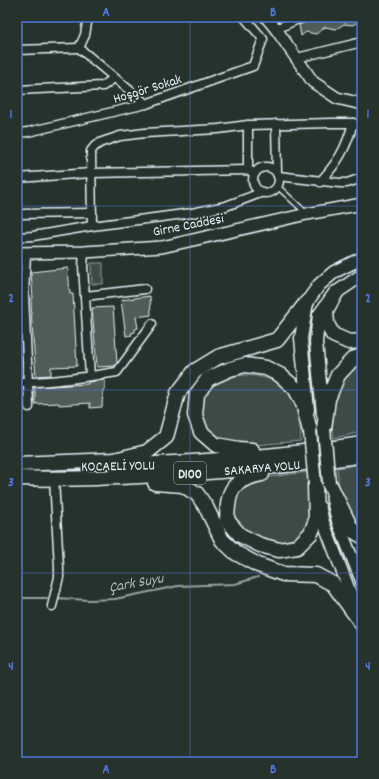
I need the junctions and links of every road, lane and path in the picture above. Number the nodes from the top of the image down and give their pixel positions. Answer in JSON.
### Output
{"nodes":[{"id":1,"x":88,"y":17,"type":"edge"},
{"id":2,"x":244,"y":17,"type":"edge"},
{"id":3,"x":266,"y":17,"type":"edge"},
{"id":4,"x":306,"y":17,"type":"edge"},
{"id":5,"x":276,"y":29,"type":"junction"},
{"id":6,"x":362,"y":42,"type":"edge"},
{"id":7,"x":79,"y":48,"type":"junction"},
{"id":8,"x":17,"y":50,"type":"edge"},
{"id":9,"x":297,"y":58,"type":"junction"},
{"id":10,"x":114,"y":78,"type":"junction"},
{"id":11,"x":17,"y":90,"type":"edge"},
{"id":12,"x":146,"y":104,"type":"junction"},
{"id":13,"x":362,"y":104,"type":"edge"},
{"id":14,"x":353,"y":123,"type":"junction"},
{"id":15,"x":276,"y":124,"type":"junction"},
{"id":16,"x":248,"y":125,"type":"junction"},
{"id":17,"x":362,"y":126,"type":"edge"},
{"id":18,"x":17,"y":134,"type":"edge"},
{"id":19,"x":252,"y":171,"type":"junction"},
{"id":20,"x":92,"y":173,"type":"junction"},
{"id":21,"x":277,"y":175,"type":"junction"},
{"id":22,"x":17,"y":178,"type":"edge"},
{"id":23,"x":362,"y":178,"type":"edge"},
{"id":24,"x":320,"y":182,"type":"junction"},
{"id":25,"x":277,"y":186,"type":"junction"},
{"id":26,"x":263,"y":192,"type":"junction"},
{"id":27,"x":362,"y":204,"type":"edge"},
{"id":28,"x":92,"y":212,"type":"junction"},
{"id":29,"x":17,"y":214,"type":"edge"},
{"id":30,"x":307,"y":214,"type":"junction"},
{"id":31,"x":92,"y":226,"type":"junction"},
{"id":32,"x":17,"y":237,"type":"edge"},
{"id":33,"x":84,"y":252,"type":"junction"},
{"id":34,"x":22,"y":254,"type":"edge"},
{"id":35,"x":362,"y":258,"type":"edge"},
{"id":36,"x":362,"y":275,"type":"edge"},
{"id":37,"x":145,"y":289,"type":"dead end"},
{"id":38,"x":336,"y":293,"type":"junction"},
{"id":39,"x":21,"y":294,"type":"edge"},
{"id":40,"x":85,"y":296,"type":"junction"},
{"id":41,"x":307,"y":302,"type":"junction"},
{"id":42,"x":152,"y":324,"type":"dead end"},
{"id":43,"x":17,"y":336,"type":"edge"},
{"id":44,"x":26,"y":336,"type":"junction"},
{"id":45,"x":362,"y":341,"type":"edge"},
{"id":46,"x":362,"y":356,"type":"edge"},
{"id":47,"x":90,"y":376,"type":"junction"},
{"id":48,"x":17,"y":382,"type":"edge"},
{"id":49,"x":28,"y":382,"type":"junction"},
{"id":50,"x":29,"y":407,"type":"dead end"},
{"id":51,"x":324,"y":429,"type":"junction"},
{"id":52,"x":310,"y":431,"type":"junction"},
{"id":53,"x":362,"y":435,"type":"edge"},
{"id":54,"x":362,"y":444,"type":"edge"},
{"id":55,"x":329,"y":449,"type":"junction"},
{"id":56,"x":302,"y":452,"type":"junction"},
{"id":57,"x":362,"y":455,"type":"edge"},
{"id":58,"x":362,"y":460,"type":"edge"},
{"id":59,"x":319,"y":462,"type":"junction"},
{"id":60,"x":17,"y":465,"type":"edge"},
{"id":61,"x":17,"y":478,"type":"edge"},
{"id":62,"x":54,"y":479,"type":"junction"},
{"id":63,"x":93,"y":479,"type":"junction"},
{"id":64,"x":329,"y":483,"type":"junction"},
{"id":65,"x":314,"y":484,"type":"junction"},
{"id":66,"x":362,"y":536,"type":"edge"},
{"id":67,"x":362,"y":582,"type":"edge"},
{"id":68,"x":52,"y":606,"type":"dead end"},
{"id":69,"x":362,"y":624,"type":"edge"}],
"edges":[{"from":1,"to":7,"type":"street"},
{"from":2,"to":12,"type":"street","name":"Hoşgör Sokak"},
{"from":3,"to":5,"type":"street"},
{"from":4,"to":5,"type":"street"},
{"from":5,"to":9,"type":"street"},
{"from":6,"to":9,"type":"street"},
{"from":7,"to":8,"type":"street"},
{"from":7,"to":10,"type":"street"},
{"from":9,"to":13,"type":"street"},
{"from":10,"to":11,"type":"street"},
{"from":10,"to":12,"type":"street"},
{"from":12,"to":18,"type":"street","name":"Hoşgör Sokak"},
{"from":14,"to":15,"type":"street"},
{"from":14,"to":17,"type":"street"},
{"from":14,"to":24,"type":"street"},
{"from":15,"to":16,"type":"street"},
{"from":15,"to":21,"type":"street"},
{"from":16,"to":19,"type":"street"},
{"from":16,"to":20,"type":"street"},
{"from":19,"to":20,"type":"street"},
{"from":19,"to":21,"type":"street"},
{"from":19,"to":26,"type":"street"},
{"from":20,"to":22,"type":"street"},
{"from":20,"to":28,"type":"street"},
{"from":21,"to":24,"type":"street"},
{"from":21,"to":25,"type":"street"},
{"from":23,"to":24,"type":"street"},
{"from":25,"to":26,"type":"street"},
{"from":25,"to":30,"type":"lane"},
{"from":26,"to":31,"type":"street"},
{"from":27,"to":30,"type":"street","name":"Girne Caddesi"},
{"from":28,"to":29,"type":"street"},
{"from":28,"to":31,"type":"street"},
{"from":30,"to":33,"type":"street","name":"Girne Caddesi"},
{"from":31,"to":32,"type":"street"},
{"from":33,"to":34,"type":"street","name":"Girne Caddesi"},
{"from":33,"to":40,"type":"street"},
{"from":34,"to":39,"type":"street"},
{"from":35,"to":41,"type":"main road"},
{"from":36,"to":38,"type":"main road"},
{"from":37,"to":40,"type":"street"},
{"from":38,"to":45,"type":"highway"},
{"from":38,"to":51,"type":"main road"},
{"from":39,"to":44,"type":"street"},
{"from":40,"to":47,"type":"street"},
{"from":41,"to":52,"type":"main road"},
{"from":41,"to":60,"type":"highway"},
{"from":42,"to":47,"type":"street"},
{"from":43,"to":44,"type":"street"},
{"from":44,"to":49,"type":"street"},
{"from":46,"to":51,"type":"highway"},
{"from":47,"to":49,"type":"street"},
{"from":48,"to":49,"type":"street"},
{"from":49,"to":50,"type":"street"},
{"from":51,"to":64,"type":"main road","bridge":true},
{"from":52,"to":56,"type":"highway"},
{"from":52,"to":65,"type":"main road","bridge":true},
{"from":53,"to":55,"type":"highway"},
{"from":54,"to":55,"type":"highway","name":"KOCAELİ YOLU","number":"D100"},
{"from":55,"to":56,"type":"highway","name":"KOCAELİ YOLU","number":"D100"},
{"from":56,"to":60,"type":"highway","name":"KOCAELİ YOLU","number":"D100"},
{"from":57,"to":59,"type":"highway","name":"SAKARYA YOLU","number":"D100"},
{"from":58,"to":59,"type":"highway"},
{"from":59,"to":63,"type":"highway","name":"SAKARYA YOLU","number":"D100"},
{"from":59,"to":65,"type":"highway"},
{"from":61,"to":62,"type":"highway","name":"SAKARYA YOLU","number":"D100"},
{"from":62,"to":63,"type":"highway","name":"SAKARYA YOLU","number":"D100"},
{"from":62,"to":68,"type":"street"},
{"from":63,"to":69,"type":"highway"},
{"from":64,"to":66,"type":"highway"},
{"from":64,"to":67,"type":"street"},
{"from":65,"to":69,"type":"street"}]}
